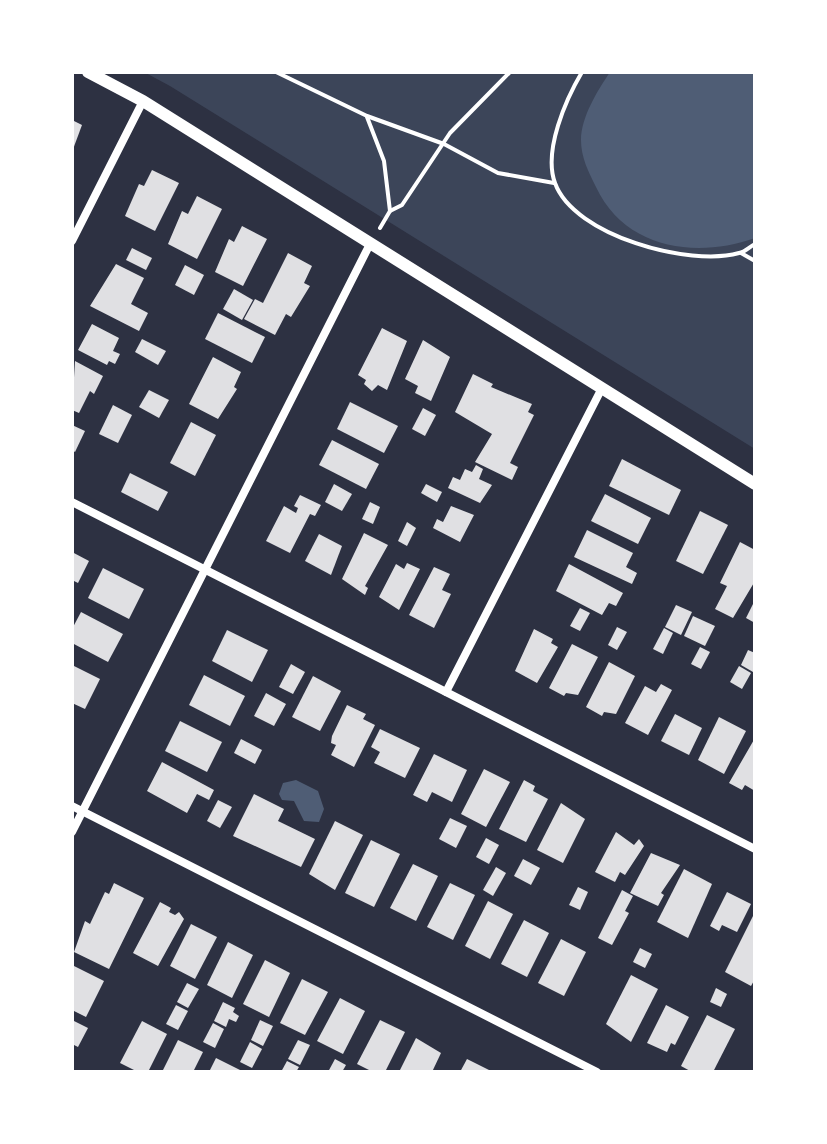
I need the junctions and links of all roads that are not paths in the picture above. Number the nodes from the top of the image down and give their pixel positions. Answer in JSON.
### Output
{"nodes":[{"id":1,"x":88,"y":72,"type":"edge"},
{"id":2,"x":143,"y":101,"type":"junction"},
{"id":3,"x":72,"y":241,"type":"edge"},
{"id":4,"x":370,"y":244,"type":"junction"},
{"id":5,"x":602,"y":388,"type":"junction"},
{"id":6,"x":755,"y":484,"type":"edge"},
{"id":7,"x":72,"y":502,"type":"edge"},
{"id":8,"x":205,"y":570,"type":"junction"},
{"id":9,"x":446,"y":692,"type":"junction"},
{"id":10,"x":72,"y":806,"type":"edge"},
{"id":11,"x":83,"y":811,"type":"junction"},
{"id":12,"x":72,"y":832,"type":"edge"},
{"id":13,"x":755,"y":849,"type":"edge"},
{"id":14,"x":597,"y":1072,"type":"edge"}],
"edges":[{"from":1,"to":2,"type":"street"},
{"from":2,"to":3,"type":"street"},
{"from":2,"to":4,"type":"street"},
{"from":4,"to":5,"type":"street"},
{"from":4,"to":8,"type":"street"},
{"from":5,"to":6,"type":"street"},
{"from":5,"to":9,"type":"street"},
{"from":7,"to":8,"type":"street"},
{"from":8,"to":9,"type":"street"},
{"from":8,"to":11,"type":"street"},
{"from":9,"to":13,"type":"street"},
{"from":10,"to":11,"type":"street"},
{"from":11,"to":12,"type":"street"},
{"from":11,"to":14,"type":"street"}]}
